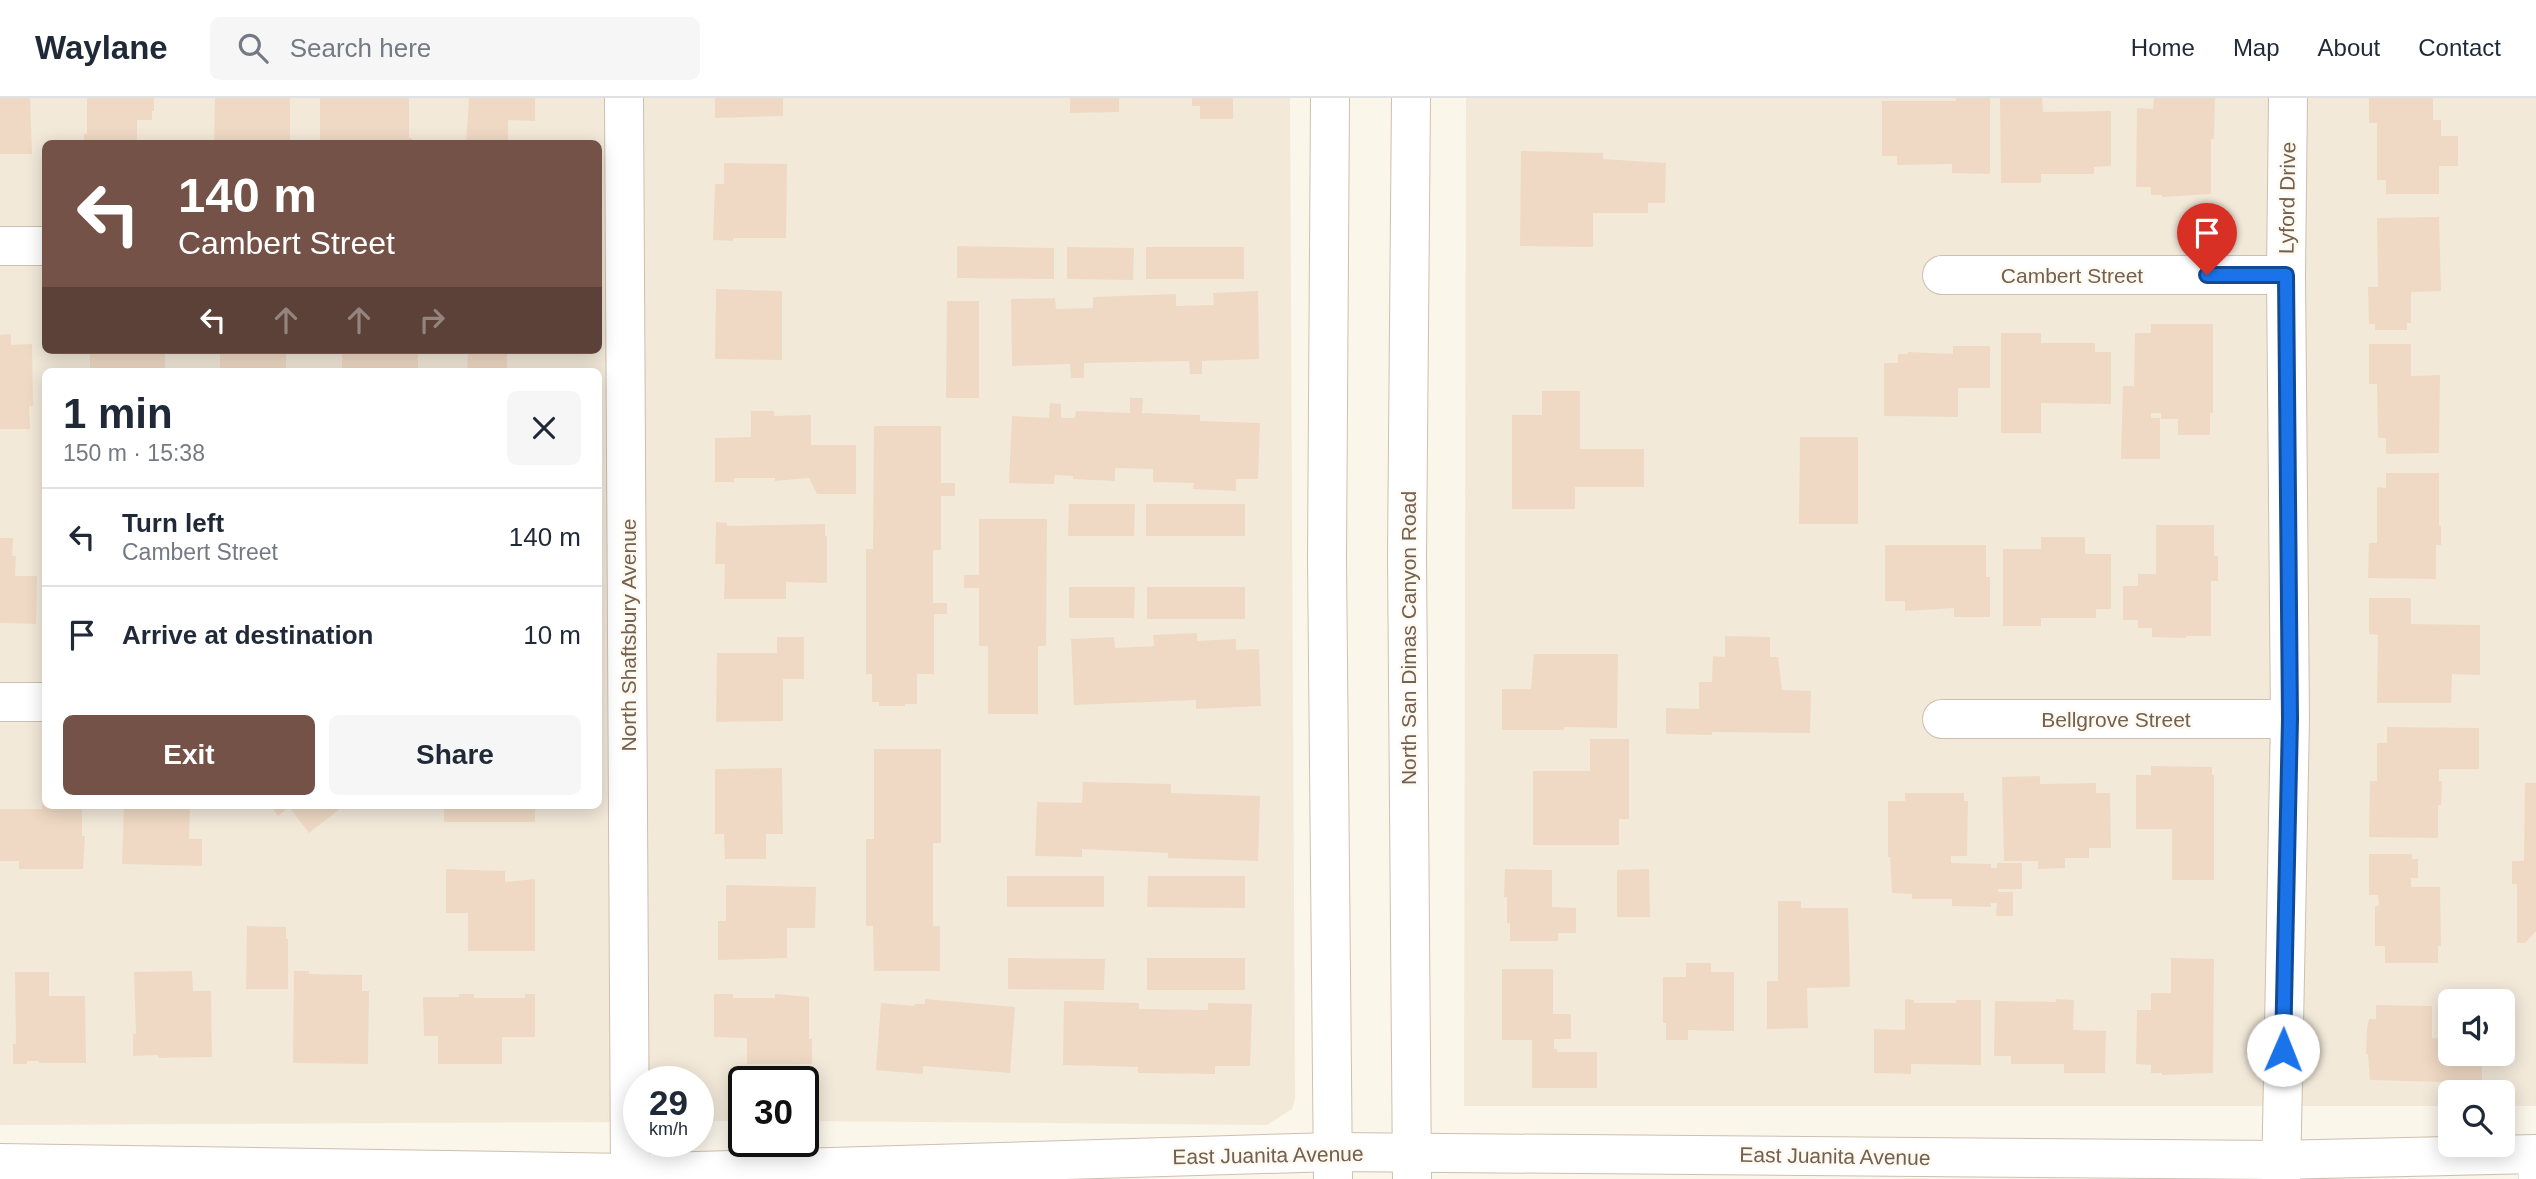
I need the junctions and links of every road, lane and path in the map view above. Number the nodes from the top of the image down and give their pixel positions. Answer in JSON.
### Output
{"nodes":[{"id":1,"x":624,"y":98,"type":"edge"},
{"id":2,"x":1330,"y":98,"type":"edge"},
{"id":3,"x":1410,"y":98,"type":"edge"},
{"id":4,"x":2288,"y":98,"type":"edge"},
{"id":5,"x":612,"y":244,"type":"edge"},
{"id":6,"x":0,"y":246,"type":"edge"},
{"id":7,"x":42,"y":246,"type":"edge"},
{"id":8,"x":1942,"y":275,"type":"dead end"},
{"id":9,"x":2286,"y":275,"type":"junction"},
{"id":10,"x":0,"y":702,"type":"edge"},
{"id":11,"x":42,"y":702,"type":"edge"},
{"id":12,"x":1942,"y":719,"type":"dead end"},
{"id":13,"x":2290,"y":719,"type":"junction"},
{"id":14,"x":2532,"y":1162,"type":"edge"},
{"id":15,"x":1333,"y":1165,"type":"edge"},
{"id":16,"x":1412,"y":1165,"type":"edge"},
{"id":17,"x":1,"y":1168,"type":"edge"},
{"id":18,"x":2280,"y":1170,"type":"edge"},
{"id":19,"x":630,"y":1172,"type":"junction"},
{"id":20,"x":462,"y":1175,"type":"edge"}],
"edges":[{"from":1,"to":5,"type":"street","name":"North Shaftsbury Avenue"},
{"from":2,"to":15,"type":"street"},
{"from":3,"to":16,"type":"street","name":"North San Dimas Canyon Road"},
{"from":4,"to":9,"type":"street","name":"Lyford Drive"},
{"from":5,"to":19,"type":"street","name":"North Shaftsbury Avenue"},
{"from":6,"to":7,"type":"street"},
{"from":8,"to":9,"type":"street","name":"Cambert Street"},
{"from":9,"to":13,"type":"street","name":"Lyford Drive"},
{"from":10,"to":11,"type":"street"},
{"from":12,"to":13,"type":"street","name":"Bellgrove Street"},
{"from":13,"to":18,"type":"street","name":"Lyford Drive"},
{"from":14,"to":18,"type":"street","name":"East Juanita Avenue"},
{"from":15,"to":16,"type":"street","name":"East Juanita Avenue"},
{"from":15,"to":19,"type":"street","name":"East Juanita Avenue"},
{"from":16,"to":18,"type":"street","name":"East Juanita Avenue"},
{"from":17,"to":20,"type":"street","name":"East Juanita Avenue"},
{"from":19,"to":20,"type":"street","name":"East Juanita Avenue"}]}
